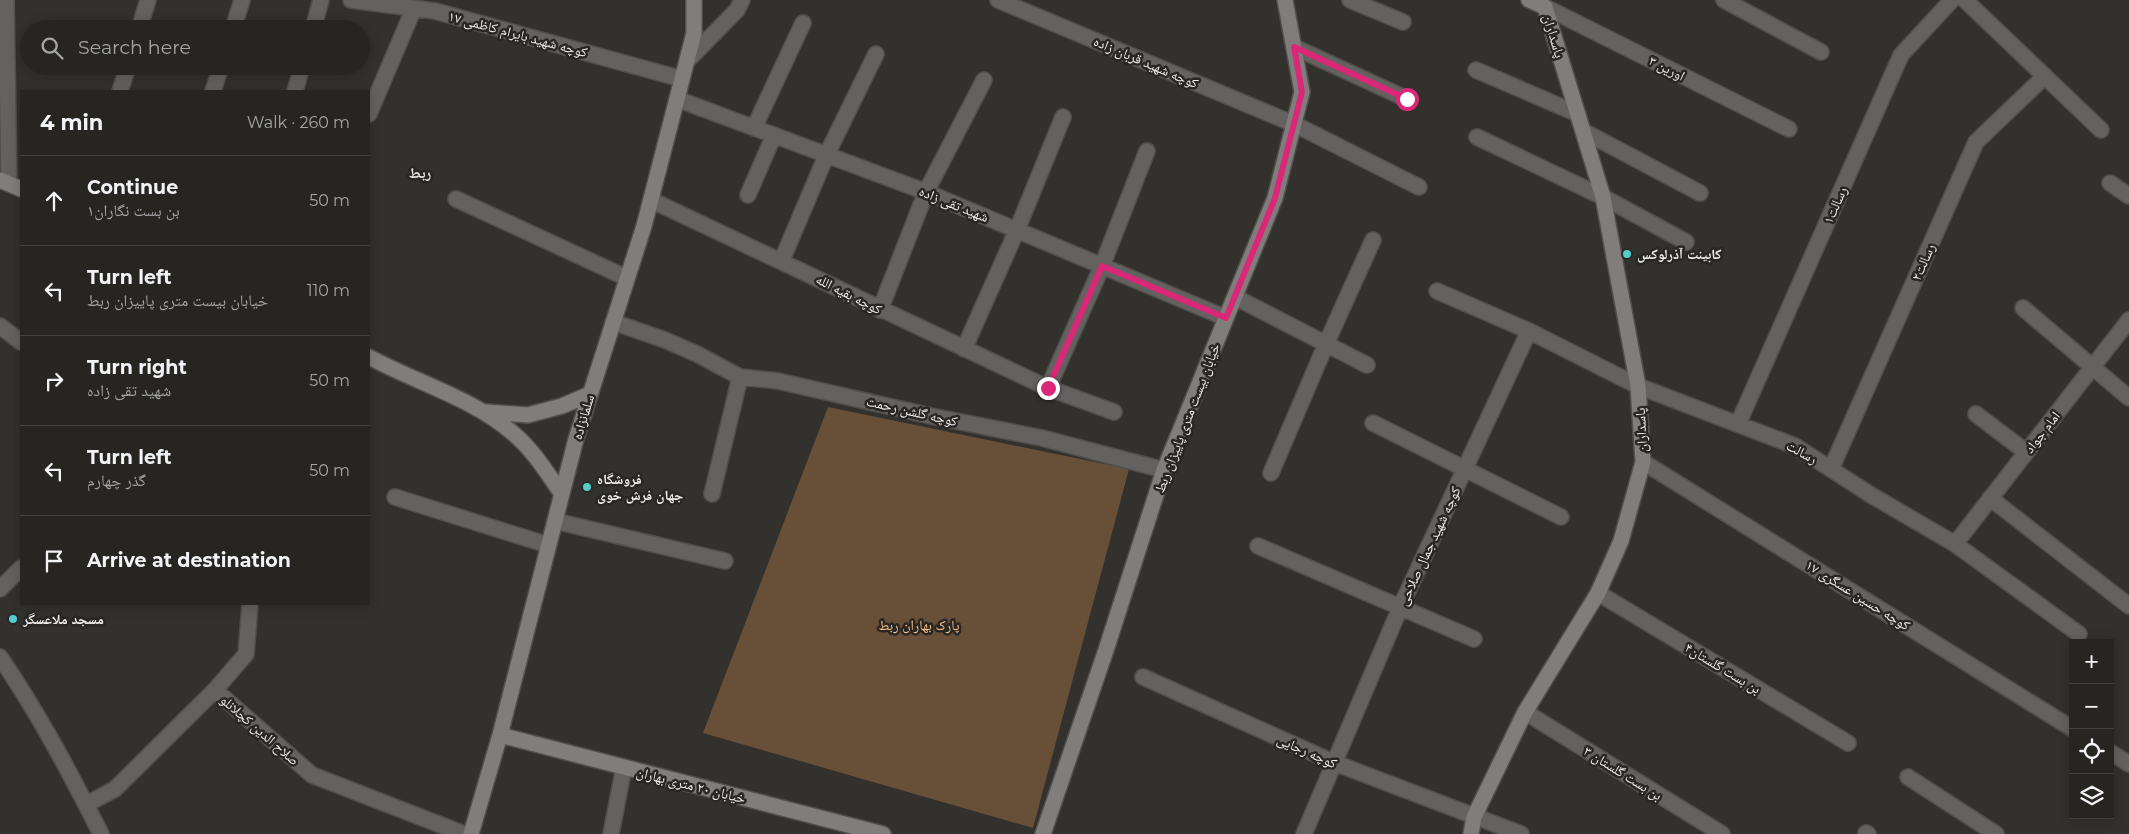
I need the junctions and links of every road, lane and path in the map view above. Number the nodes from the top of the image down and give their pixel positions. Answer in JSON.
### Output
{"nodes":[{"id":1,"x":6,"y":0,"type":"edge"},
{"id":2,"x":148,"y":0,"type":"edge"},
{"id":3,"x":242,"y":0,"type":"edge"},
{"id":4,"x":321,"y":0,"type":"edge"},
{"id":5,"x":351,"y":0,"type":"edge"},
{"id":6,"x":694,"y":0,"type":"edge"},
{"id":7,"x":742,"y":0,"type":"edge"},
{"id":8,"x":998,"y":0,"type":"edge"},
{"id":9,"x":1285,"y":0,"type":"edge"},
{"id":10,"x":1350,"y":0,"type":"edge"},
{"id":11,"x":1529,"y":0,"type":"edge"},
{"id":12,"x":1724,"y":0,"type":"edge"},
{"id":13,"x":1952,"y":0,"type":"edge"},
{"id":14,"x":1965,"y":0,"type":"edge"},
{"id":15,"x":1548,"y":4,"type":"edge"},
{"id":16,"x":414,"y":8,"type":"junction"},
{"id":17,"x":142,"y":20,"type":"edge"},
{"id":18,"x":235,"y":20,"type":"edge"},
{"id":19,"x":315,"y":20,"type":"edge"},
{"id":20,"x":1403,"y":22,"type":"dead end"},
{"id":21,"x":803,"y":23,"type":"dead end"},
{"id":22,"x":1294,"y":47,"type":"junction"},
{"id":23,"x":1821,"y":52,"type":"dead end"},
{"id":24,"x":876,"y":54,"type":"dead end"},
{"id":25,"x":687,"y":61,"type":"junction"},
{"id":26,"x":1476,"y":70,"type":"dead end"},
{"id":27,"x":125,"y":75,"type":"edge"},
{"id":28,"x":218,"y":75,"type":"edge"},
{"id":29,"x":299,"y":75,"type":"edge"},
{"id":30,"x":2045,"y":76,"type":"junction"},
{"id":31,"x":682,"y":79,"type":"junction"},
{"id":32,"x":984,"y":80,"type":"dead end"},
{"id":33,"x":120,"y":90,"type":"edge"},
{"id":34,"x":213,"y":90,"type":"edge"},
{"id":35,"x":295,"y":90,"type":"edge"},
{"id":36,"x":677,"y":99,"type":"junction"},
{"id":37,"x":1407,"y":99,"type":"dead end"},
{"id":38,"x":370,"y":112,"type":"edge"},
{"id":39,"x":1578,"y":114,"type":"junction"},
{"id":40,"x":1063,"y":117,"type":"dead end"},
{"id":41,"x":1294,"y":124,"type":"junction"},
{"id":42,"x":754,"y":128,"type":"junction"},
{"id":43,"x":1789,"y":129,"type":"dead end"},
{"id":44,"x":2101,"y":130,"type":"dead end"},
{"id":45,"x":1583,"y":131,"type":"junction"},
{"id":46,"x":774,"y":136,"type":"junction"},
{"id":47,"x":1477,"y":137,"type":"dead end"},
{"id":48,"x":1147,"y":151,"type":"dead end"},
{"id":49,"x":826,"y":156,"type":"junction"},
{"id":50,"x":2110,"y":183,"type":"dead end"},
{"id":51,"x":10,"y":184,"type":"edge"},
{"id":52,"x":1419,"y":187,"type":"dead end"},
{"id":53,"x":926,"y":192,"type":"junction"},
{"id":54,"x":1700,"y":193,"type":"dead end"},
{"id":55,"x":748,"y":195,"type":"dead end"},
{"id":56,"x":2129,"y":196,"type":"edge"},
{"id":57,"x":1603,"y":197,"type":"junction"},
{"id":58,"x":456,"y":199,"type":"dead end"},
{"id":59,"x":651,"y":200,"type":"junction"},
{"id":60,"x":1016,"y":230,"type":"junction"},
{"id":61,"x":1373,"y":240,"type":"dead end"},
{"id":62,"x":1686,"y":242,"type":"dead end"},
{"id":63,"x":782,"y":260,"type":"junction"},
{"id":64,"x":1102,"y":266,"type":"junction"},
{"id":65,"x":628,"y":278,"type":"junction"},
{"id":66,"x":1437,"y":290,"type":"dead end"},
{"id":67,"x":1235,"y":297,"type":"junction"},
{"id":68,"x":2023,"y":308,"type":"dead end"},
{"id":69,"x":880,"y":310,"type":"junction"},
{"id":70,"x":1226,"y":318,"type":"junction"},
{"id":71,"x":2129,"y":320,"type":"edge"},
{"id":72,"x":613,"y":322,"type":"junction"},
{"id":73,"x":0,"y":326,"type":"edge"},
{"id":74,"x":1529,"y":331,"type":"junction"},
{"id":75,"x":20,"y":341,"type":"edge"},
{"id":76,"x":1326,"y":344,"type":"junction"},
{"id":77,"x":964,"y":349,"type":"junction"},
{"id":78,"x":370,"y":357,"type":"edge"},
{"id":79,"x":1367,"y":365,"type":"dead end"},
{"id":80,"x":2092,"y":368,"type":"junction"},
{"id":81,"x":740,"y":377,"type":"junction"},
{"id":82,"x":1638,"y":386,"type":"junction"},
{"id":83,"x":1048,"y":388,"type":"junction"},
{"id":84,"x":590,"y":394,"type":"junction"},
{"id":85,"x":2129,"y":398,"type":"edge"},
{"id":86,"x":486,"y":412,"type":"junction"},
{"id":87,"x":1114,"y":412,"type":"dead end"},
{"id":88,"x":1976,"y":414,"type":"dead end"},
{"id":89,"x":1372,"y":423,"type":"dead end"},
{"id":90,"x":1738,"y":424,"type":"junction"},
{"id":91,"x":2026,"y":452,"type":"junction"},
{"id":92,"x":1643,"y":462,"type":"junction"},
{"id":93,"x":1465,"y":469,"type":"junction"},
{"id":94,"x":1831,"y":469,"type":"junction"},
{"id":95,"x":1164,"y":470,"type":"junction"},
{"id":96,"x":1271,"y":473,"type":"dead end"},
{"id":97,"x":562,"y":494,"type":"junction"},
{"id":98,"x":712,"y":494,"type":"dead end"},
{"id":99,"x":395,"y":497,"type":"dead end"},
{"id":100,"x":1990,"y":498,"type":"junction"},
{"id":101,"x":1561,"y":517,"type":"dead end"},
{"id":102,"x":555,"y":521,"type":"junction"},
{"id":103,"x":1954,"y":544,"type":"junction"},
{"id":104,"x":548,"y":545,"type":"junction"},
{"id":105,"x":1258,"y":546,"type":"dead end"},
{"id":106,"x":725,"y":561,"type":"dead end"},
{"id":107,"x":20,"y":569,"type":"edge"},
{"id":108,"x":0,"y":589,"type":"edge"},
{"id":109,"x":1598,"y":593,"type":"junction"},
{"id":110,"x":250,"y":605,"type":"edge"},
{"id":111,"x":2129,"y":606,"type":"edge"},
{"id":112,"x":1400,"y":608,"type":"junction"},
{"id":113,"x":2079,"y":634,"type":"dead end"},
{"id":114,"x":1474,"y":639,"type":"dead end"},
{"id":115,"x":0,"y":657,"type":"edge"},
{"id":116,"x":1143,"y":677,"type":"dead end"},
{"id":117,"x":215,"y":690,"type":"junction"},
{"id":118,"x":1525,"y":712,"type":"junction"},
{"id":119,"x":2069,"y":727,"type":"edge"},
{"id":120,"x":500,"y":735,"type":"junction"},
{"id":121,"x":1848,"y":743,"type":"dead end"},
{"id":122,"x":2114,"y":755,"type":"edge"},
{"id":123,"x":1335,"y":764,"type":"junction"},
{"id":124,"x":2129,"y":764,"type":"edge"},
{"id":125,"x":624,"y":767,"type":"junction"},
{"id":126,"x":1908,"y":777,"type":"dead end"},
{"id":127,"x":87,"y":804,"type":"junction"},
{"id":128,"x":1474,"y":817,"type":"junction"},
{"id":129,"x":101,"y":834,"type":"edge"},
{"id":130,"x":464,"y":834,"type":"edge"},
{"id":131,"x":470,"y":834,"type":"edge"},
{"id":132,"x":611,"y":834,"type":"edge"},
{"id":133,"x":883,"y":834,"type":"edge"},
{"id":134,"x":1043,"y":834,"type":"edge"},
{"id":135,"x":1304,"y":834,"type":"edge"},
{"id":136,"x":1471,"y":834,"type":"edge"},
{"id":137,"x":1521,"y":834,"type":"edge"},
{"id":138,"x":1722,"y":834,"type":"edge"},
{"id":139,"x":1996,"y":834,"type":"edge"}],
"edges":[{"from":1,"to":51,"type":"street"},
{"from":2,"to":17,"type":"street"},
{"from":3,"to":18,"type":"street"},
{"from":4,"to":19,"type":"street"},
{"from":5,"to":16,"type":"street","name":"کوچه شهید بایرام کاظمی ۱۷"},
{"from":6,"to":25,"type":"street","name":"سلمانزاده"},
{"from":7,"to":25,"type":"street"},
{"from":8,"to":41,"type":"street","name":"کوچه شهید قربان زاده"},
{"from":9,"to":22,"type":"street","name":"خیابان بیست متری پاییزان ربط"},
{"from":10,"to":20,"type":"street"},
{"from":11,"to":15,"type":"street"},
{"from":12,"to":23,"type":"street"},
{"from":13,"to":90,"type":"street","name":"رسالت۱"},
{"from":14,"to":30,"type":"street"},
{"from":15,"to":39,"type":"street","name":"پاسداران"},
{"from":15,"to":43,"type":"street","name":"اورین ۳"},
{"from":16,"to":31,"type":"street","name":"کوچه شهید بایرام کاظمی ۱۷"},
{"from":16,"to":38,"type":"street"},
{"from":21,"to":42,"type":"street"},
{"from":22,"to":37,"type":"street"},
{"from":22,"to":41,"type":"street","name":"خیابان بیست متری پاییزان ربط"},
{"from":24,"to":49,"type":"street"},
{"from":25,"to":31,"type":"street","name":"سلمانزاده"},
{"from":26,"to":39,"type":"street"},
{"from":27,"to":33,"type":"street"},
{"from":28,"to":34,"type":"street"},
{"from":29,"to":35,"type":"street"},
{"from":30,"to":44,"type":"street"},
{"from":30,"to":94,"type":"street","name":"رسالت۲"},
{"from":31,"to":36,"type":"street","name":"سلمانزاده"},
{"from":32,"to":53,"type":"street"},
{"from":36,"to":42,"type":"street","name":"شهید تقی زاده"},
{"from":36,"to":59,"type":"street","name":"سلمانزاده"},
{"from":39,"to":45,"type":"street","name":"پاسداران"},
{"from":40,"to":60,"type":"street"},
{"from":41,"to":52,"type":"street","name":"کوچه شهید قربان زاده"},
{"from":41,"to":67,"type":"street","name":"خیابان بیست متری پاییزان ربط"},
{"from":42,"to":46,"type":"street","name":"شهید تقی زاده"},
{"from":45,"to":54,"type":"street"},
{"from":45,"to":57,"type":"street","name":"پاسداران"},
{"from":46,"to":49,"type":"street","name":"شهید تقی زاده"},
{"from":46,"to":55,"type":"street"},
{"from":47,"to":57,"type":"street"},
{"from":48,"to":64,"type":"street"},
{"from":49,"to":53,"type":"street","name":"شهید تقی زاده"},
{"from":49,"to":63,"type":"street"},
{"from":50,"to":56,"type":"street"},
{"from":53,"to":60,"type":"street","name":"شهید تقی زاده"},
{"from":53,"to":69,"type":"street"},
{"from":57,"to":62,"type":"street"},
{"from":57,"to":82,"type":"street","name":"پاسداران"},
{"from":58,"to":65,"type":"street"},
{"from":59,"to":63,"type":"street","name":"کوچه بقیه الله"},
{"from":59,"to":65,"type":"street","name":"سلمانزاده"},
{"from":60,"to":64,"type":"street","name":"شهید تقی زاده"},
{"from":60,"to":77,"type":"street"},
{"from":61,"to":76,"type":"street"},
{"from":63,"to":69,"type":"street","name":"کوچه بقیه الله"},
{"from":64,"to":70,"type":"street","name":"شهید تقی زاده"},
{"from":64,"to":83,"type":"street"},
{"from":65,"to":72,"type":"street","name":"سلمانزاده"},
{"from":66,"to":74,"type":"street","name":"رسالت"},
{"from":67,"to":70,"type":"street","name":"خیابان بیست متری پاییزان ربط"},
{"from":67,"to":76,"type":"street"},
{"from":68,"to":80,"type":"street"},
{"from":69,"to":77,"type":"street","name":"کوچه بقیه الله"},
{"from":70,"to":95,"type":"street","name":"خیابان بیست متری پاییزان ربط"},
{"from":71,"to":80,"type":"street","name":"امام جواد"},
{"from":72,"to":81,"type":"street","name":"کوچه گلشن رحمت"},
{"from":72,"to":84,"type":"street","name":"سلمانزاده"},
{"from":73,"to":75,"type":"street"},
{"from":74,"to":82,"type":"street","name":"رسالت"},
{"from":74,"to":93,"type":"street","name":"کوچه شهید جمال صلاحی"},
{"from":76,"to":79,"type":"street"},
{"from":76,"to":96,"type":"street"},
{"from":77,"to":83,"type":"street","name":"کوچه بقیه الله"},
{"from":78,"to":86,"type":"street"},
{"from":80,"to":85,"type":"street"},
{"from":80,"to":91,"type":"street","name":"امام جواد"},
{"from":81,"to":95,"type":"street","name":"کوچه گلشن رحمت"},
{"from":81,"to":98,"type":"street"},
{"from":82,"to":90,"type":"street","name":"رسالت"},
{"from":82,"to":92,"type":"street","name":"پاسداران"},
{"from":83,"to":87,"type":"street","name":"کوچه بقیه الله"},
{"from":84,"to":86,"type":"street"},
{"from":84,"to":97,"type":"street","name":"سلمانزاده"},
{"from":86,"to":97,"type":"street"},
{"from":88,"to":91,"type":"street"},
{"from":89,"to":93,"type":"street"},
{"from":90,"to":94,"type":"street","name":"رسالت"},
{"from":91,"to":100,"type":"street","name":"امام جواد"},
{"from":92,"to":109,"type":"street","name":"پاسداران"},
{"from":92,"to":119,"type":"street","name":"کوچه حسین عسگری ۱۷"},
{"from":93,"to":101,"type":"street"},
{"from":93,"to":112,"type":"street","name":"کوچه شهید جمال صلاحی"},
{"from":94,"to":103,"type":"street","name":"رسالت"},
{"from":95,"to":134,"type":"street","name":"خیابان بیست متری پاییزان ربط"},
{"from":97,"to":102,"type":"street","name":"سلمانزاده"},
{"from":99,"to":104,"type":"street"},
{"from":100,"to":103,"type":"street","name":"امام جواد"},
{"from":100,"to":111,"type":"street"},
{"from":102,"to":104,"type":"street","name":"سلمانزاده"},
{"from":102,"to":106,"type":"street"},
{"from":103,"to":113,"type":"street","name":"رسالت"},
{"from":104,"to":120,"type":"street","name":"سلمانزاده"},
{"from":105,"to":112,"type":"street"},
{"from":107,"to":108,"type":"street"},
{"from":109,"to":118,"type":"street","name":"پاسداران"},
{"from":109,"to":121,"type":"street","name":"بن بست گلستان۴"},
{"from":110,"to":117,"type":"street"},
{"from":112,"to":114,"type":"street"},
{"from":112,"to":123,"type":"street","name":"کوچه شهید جمال صلاحی"},
{"from":115,"to":127,"type":"street"},
{"from":116,"to":123,"type":"street","name":"کوچه رجایی"},
{"from":117,"to":127,"type":"street","name":"صلاح الدین کچلانلو"},
{"from":117,"to":130,"type":"street","name":"صلاح الدین کچلانلو"},
{"from":118,"to":128,"type":"street","name":"پاسداران"},
{"from":118,"to":138,"type":"street","name":"بن بست گلستان ۳"},
{"from":120,"to":125,"type":"street","name":"خیابان ۲۰ متری بهاران"},
{"from":120,"to":131,"type":"street","name":"سلمانزاده"},
{"from":122,"to":124,"type":"street"},
{"from":123,"to":128,"type":"street","name":"کوچه رجایی"},
{"from":123,"to":135,"type":"street","name":"کوچه شهید جمال صلاحی"},
{"from":125,"to":132,"type":"street"},
{"from":125,"to":133,"type":"street","name":"خیابان ۲۰ متری بهاران"},
{"from":126,"to":139,"type":"street"},
{"from":127,"to":129,"type":"street"},
{"from":128,"to":136,"type":"street","name":"پاسداران"},
{"from":128,"to":137,"type":"street","name":"کوچه رجایی"}]}
